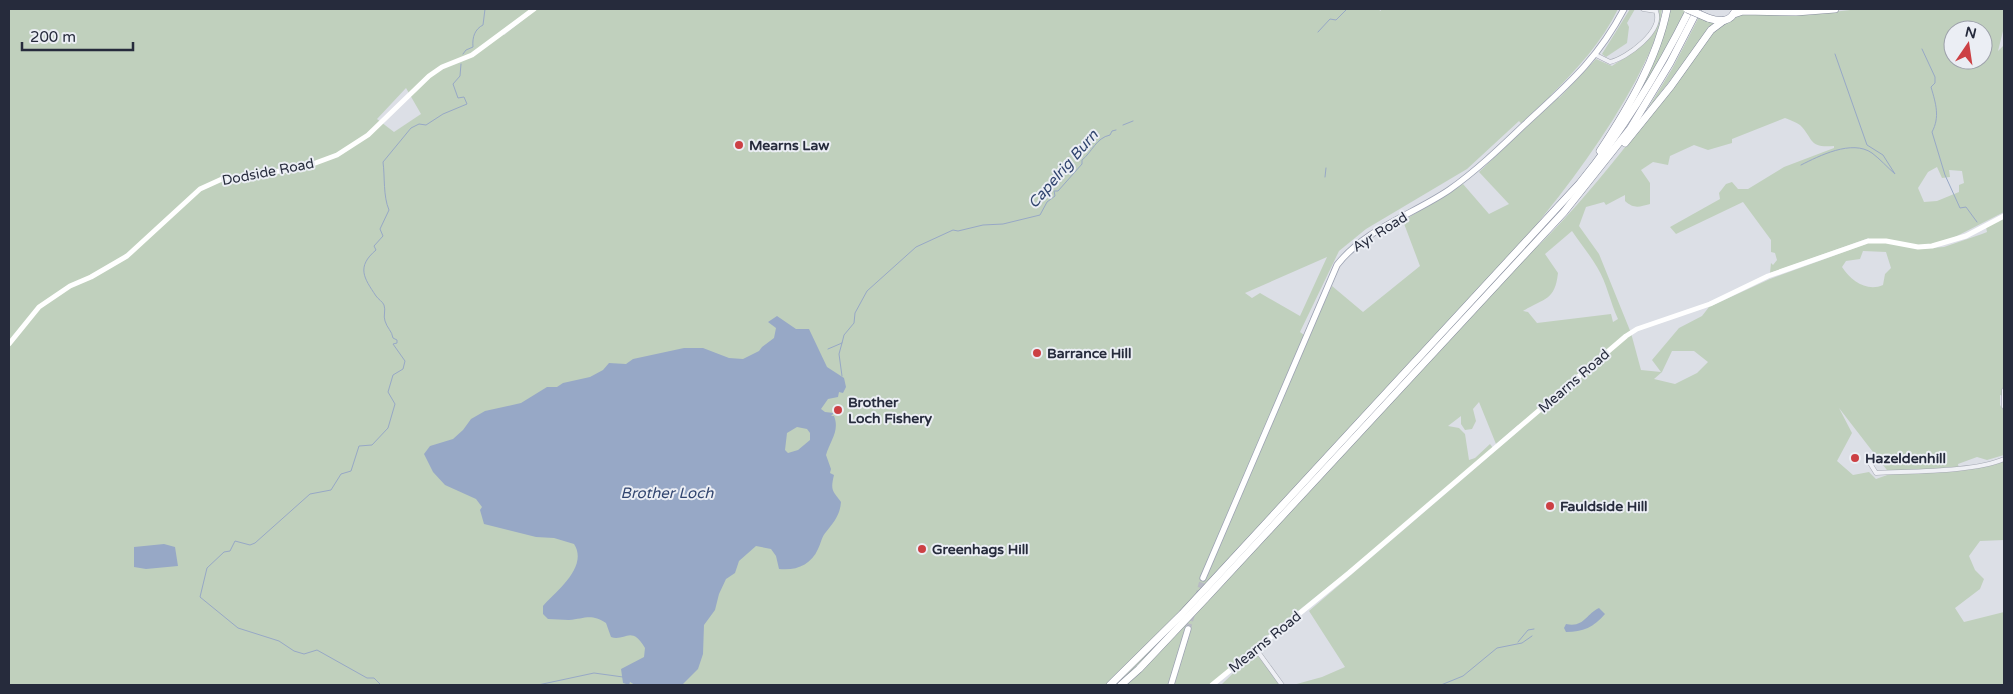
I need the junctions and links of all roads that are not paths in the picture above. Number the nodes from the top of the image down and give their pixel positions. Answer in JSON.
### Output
{"nodes":[{"id":1,"x":534,"y":9,"type":"edge"},
{"id":2,"x":1624,"y":9,"type":"edge"},
{"id":3,"x":1643,"y":9,"type":"edge"},
{"id":4,"x":1667,"y":9,"type":"edge"},
{"id":5,"x":1689,"y":9,"type":"edge"},
{"id":6,"x":1698,"y":9,"type":"edge"},
{"id":7,"x":1835,"y":9,"type":"edge"},
{"id":8,"x":1735,"y":11,"type":"edge"},
{"id":9,"x":1723,"y":21,"type":"junction"},
{"id":10,"x":1596,"y":54,"type":"junction"},
{"id":11,"x":1563,"y":202,"type":"junction"},
{"id":12,"x":2004,"y":216,"type":"edge"},
{"id":13,"x":1539,"y":240,"type":"junction"},
{"id":14,"x":9,"y":344,"type":"edge"},
{"id":15,"x":2004,"y":390,"type":"edge"},
{"id":16,"x":2004,"y":407,"type":"edge"},
{"id":17,"x":2004,"y":459,"type":"edge"},
{"id":18,"x":1868,"y":460,"type":"dead end"},
{"id":19,"x":1203,"y":578,"type":"tunnel mouth"},
{"id":20,"x":1188,"y":629,"type":"tunnel mouth"},
{"id":21,"x":1256,"y":648,"type":"junction"},
{"id":22,"x":1110,"y":685,"type":"edge"},
{"id":23,"x":1121,"y":685,"type":"edge"},
{"id":24,"x":1171,"y":685,"type":"edge"},
{"id":25,"x":1212,"y":685,"type":"edge"},
{"id":26,"x":1282,"y":685,"type":"edge"}],
"edges":[{"from":1,"to":14,"type":"street","name":"Dodside Road"},
{"from":2,"to":10,"type":"main road","name":"Ayr Road"},
{"from":3,"to":10,"type":"street"},
{"from":4,"to":11,"type":"highway"},
{"from":5,"to":9,"type":"highway","bridge":true},
{"from":5,"to":11,"type":"highway"},
{"from":6,"to":13,"type":"highway"},
{"from":7,"to":8,"type":"highway"},
{"from":8,"to":9,"type":"highway"},
{"from":9,"to":13,"type":"highway"},
{"from":10,"to":19,"type":"main road","name":"Ayr Road"},
{"from":11,"to":22,"type":"highway"},
{"from":12,"to":21,"type":"street","name":"Mearns Road"},
{"from":13,"to":23,"type":"highway"},
{"from":15,"to":16,"type":"street"},
{"from":17,"to":18,"type":"street"},
{"from":20,"to":24,"type":"main road"},
{"from":21,"to":25,"type":"street","name":"Mearns Road"},
{"from":21,"to":26,"type":"street"}]}
